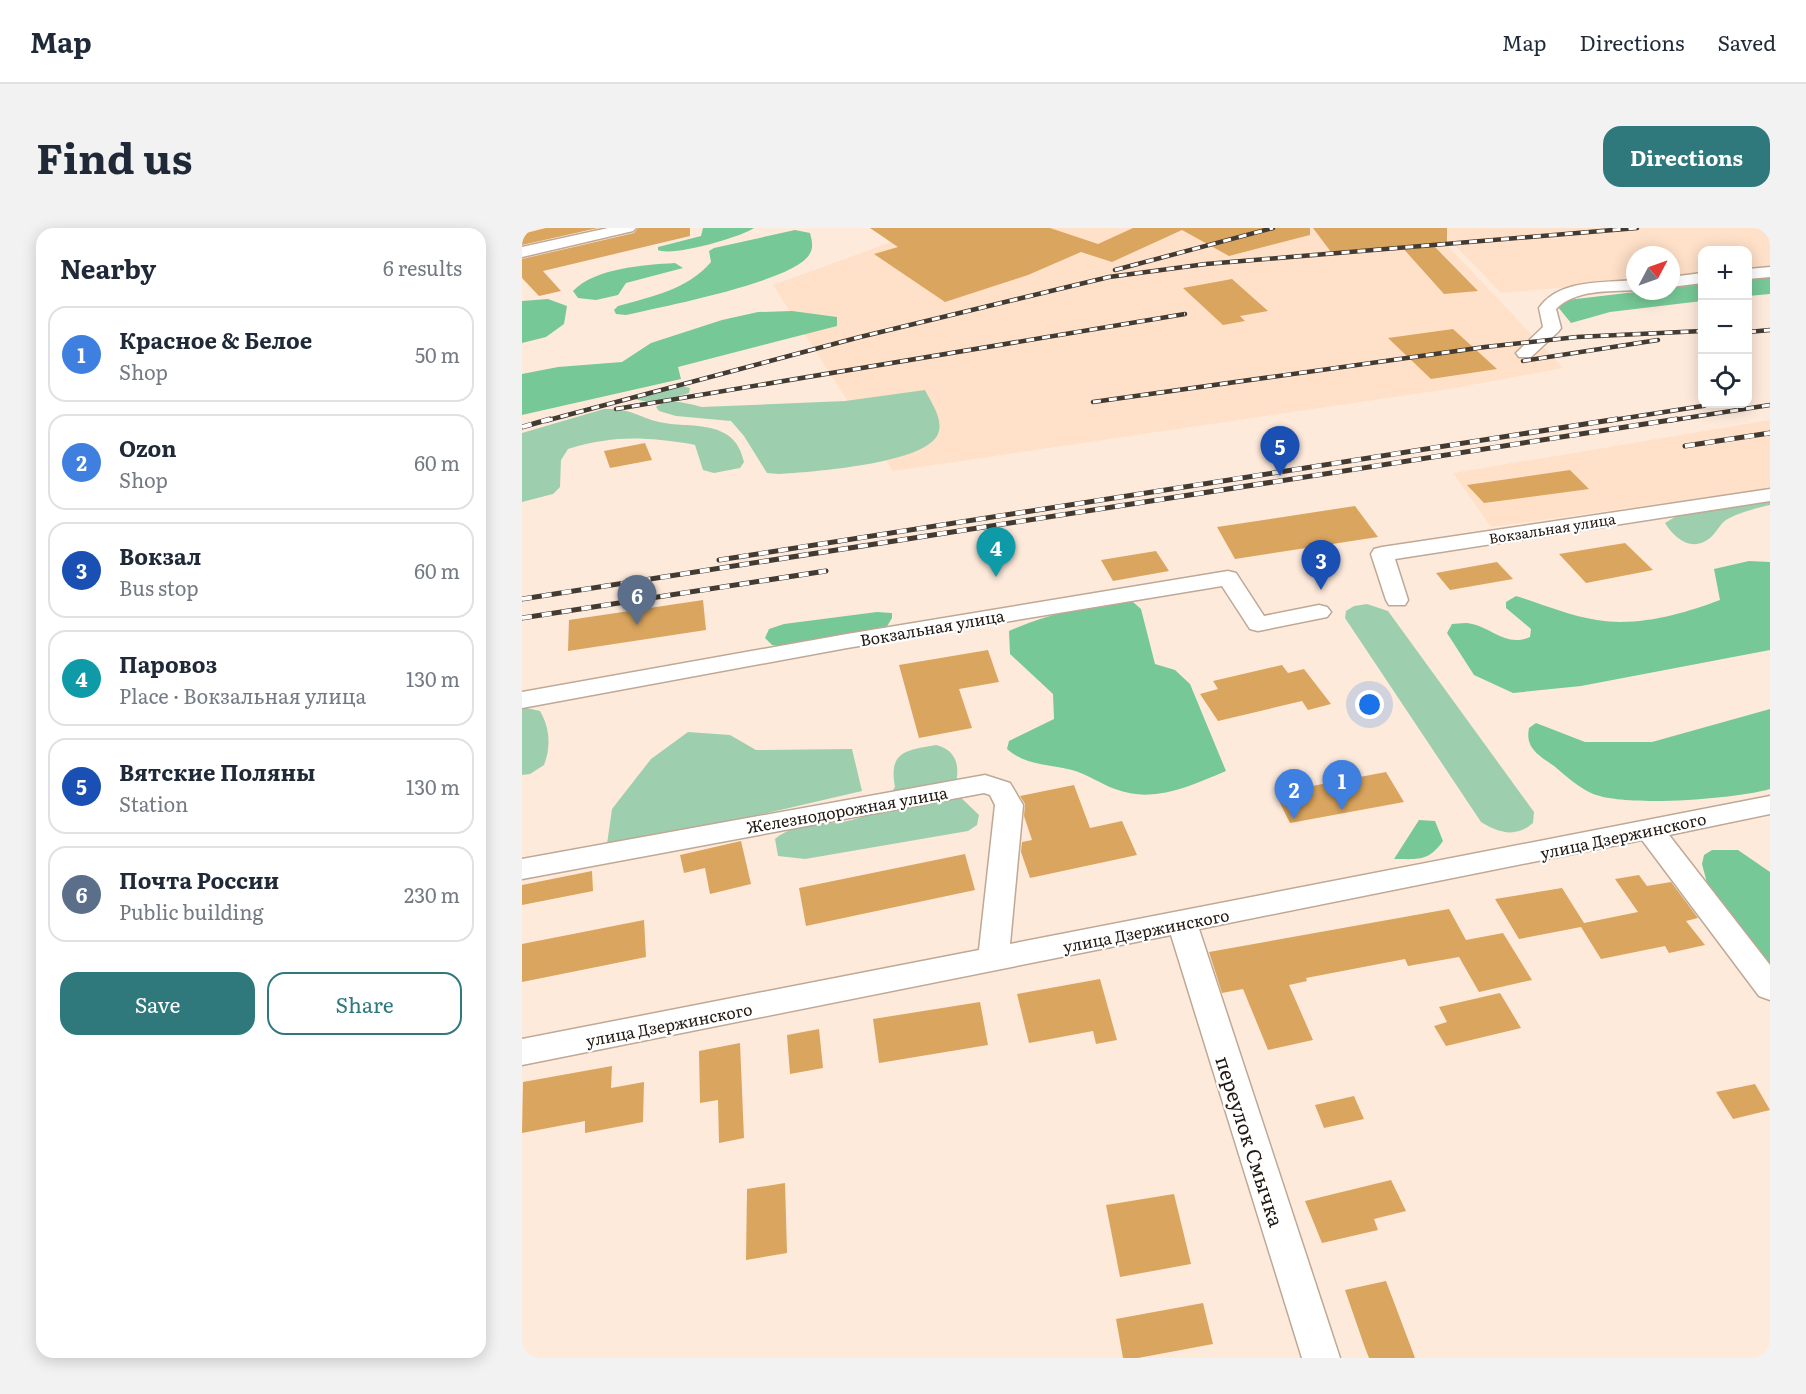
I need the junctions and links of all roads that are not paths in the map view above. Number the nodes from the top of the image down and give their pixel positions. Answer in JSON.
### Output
{"nodes":[{"id":1,"x":628,"y":228,"type":"edge"},
{"id":2,"x":522,"y":252,"type":"edge"},
{"id":3,"x":1770,"y":272,"type":"edge"},
{"id":4,"x":1752,"y":274,"type":"edge"},
{"id":5,"x":1698,"y":279,"type":"edge"},
{"id":6,"x":1680,"y":281,"type":"edge"},
{"id":7,"x":1626,"y":286,"type":"edge"},
{"id":8,"x":1525,"y":353,"type":"dead end"},
{"id":9,"x":1770,"y":495,"type":"edge"},
{"id":10,"x":1397,"y":600,"type":"dead end"},
{"id":11,"x":1319,"y":612,"type":"dead end"},
{"id":12,"x":522,"y":700,"type":"edge"},
{"id":13,"x":1770,"y":805,"type":"edge"},
{"id":14,"x":1650,"y":830,"type":"junction"},
{"id":15,"x":522,"y":869,"type":"edge"},
{"id":16,"x":1182,"y":924,"type":"junction"},
{"id":17,"x":993,"y":960,"type":"junction"},
{"id":18,"x":1770,"y":988,"type":"edge"},
{"id":19,"x":522,"y":1052,"type":"edge"},
{"id":20,"x":1321,"y":1358,"type":"edge"}],
"edges":[{"from":1,"to":2,"type":"street"},
{"from":3,"to":4,"type":"street"},
{"from":5,"to":6,"type":"street"},
{"from":7,"to":8,"type":"street"},
{"from":9,"to":10,"type":"street","name":"Вокзальная улица"},
{"from":11,"to":12,"type":"street","name":"Вокзальная улица"},
{"from":13,"to":14,"type":"street","name":"улица Дзержинского"},
{"from":14,"to":16,"type":"street","name":"улица Дзержинского"},
{"from":14,"to":18,"type":"street"},
{"from":15,"to":17,"type":"street","name":"Железнодорожная улица"},
{"from":16,"to":17,"type":"street","name":"улица Дзержинского"},
{"from":16,"to":20,"type":"street","name":"переулок Смычка"},
{"from":17,"to":19,"type":"street","name":"улица Дзержинского"}]}
